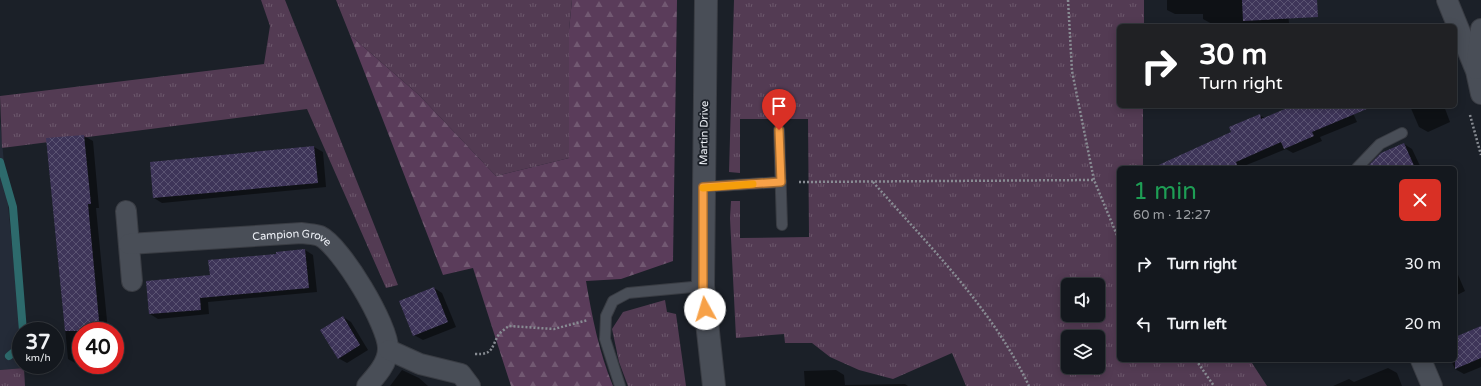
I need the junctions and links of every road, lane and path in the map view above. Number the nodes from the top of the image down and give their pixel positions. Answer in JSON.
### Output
{"nodes":[{"id":1,"x":706,"y":0,"type":"edge"},
{"id":2,"x":1068,"y":0,"type":"edge"},
{"id":3,"x":1447,"y":0,"type":"edge"},
{"id":4,"x":1457,"y":24,"type":"edge"},
{"id":5,"x":1457,"y":24,"type":"edge"},
{"id":6,"x":1481,"y":29,"type":"edge"},
{"id":7,"x":1476,"y":71,"type":"junction"},
{"id":8,"x":1481,"y":94,"type":"edge"},
{"id":9,"x":779,"y":130,"type":"dead end"},
{"id":10,"x":1402,"y":133,"type":"dead end"},
{"id":11,"x":1359,"y":166,"type":"edge"},
{"id":12,"x":1094,"y":180,"type":"junction"},
{"id":13,"x":781,"y":182,"type":"junction"},
{"id":14,"x":873,"y":182,"type":"junction"},
{"id":15,"x":703,"y":187,"type":"junction"},
{"id":16,"x":126,"y":211,"type":"dead end"},
{"id":17,"x":782,"y":225,"type":"dead end"},
{"id":18,"x":1117,"y":235,"type":"edge"},
{"id":19,"x":129,"y":244,"type":"junction"},
{"id":20,"x":132,"y":281,"type":"dead end"},
{"id":21,"x":703,"y":286,"type":"junction"},
{"id":22,"x":606,"y":316,"type":"junction"},
{"id":23,"x":389,"y":350,"type":"junction"},
{"id":24,"x":468,"y":354,"type":"dead end"},
{"id":25,"x":1197,"y":362,"type":"edge"},
{"id":26,"x":1422,"y":362,"type":"edge"},
{"id":27,"x":367,"y":386,"type":"edge"},
{"id":28,"x":470,"y":386,"type":"edge"},
{"id":29,"x":620,"y":386,"type":"edge"},
{"id":30,"x":714,"y":386,"type":"edge"},
{"id":31,"x":1029,"y":386,"type":"edge"},
{"id":32,"x":1214,"y":386,"type":"edge"},
{"id":33,"x":1432,"y":386,"type":"edge"}],
"edges":[{"from":1,"to":15,"type":"street","name":"Martin Drive"},
{"from":2,"to":12,"type":"path"},
{"from":3,"to":5,"type":"street"},
{"from":4,"to":7,"type":"street"},
{"from":6,"to":7,"type":"street"},
{"from":7,"to":8,"type":"street"},
{"from":9,"to":13,"type":"lane"},
{"from":10,"to":11,"type":"lane"},
{"from":12,"to":14,"type":"path"},
{"from":12,"to":18,"type":"path"},
{"from":13,"to":14,"type":"path"},
{"from":13,"to":15,"type":"lane"},
{"from":13,"to":17,"type":"lane"},
{"from":14,"to":31,"type":"path"},
{"from":15,"to":21,"type":"street","name":"Martin Drive"},
{"from":16,"to":19,"type":"street"},
{"from":19,"to":20,"type":"street"},
{"from":19,"to":23,"type":"street","name":"Campion Grove"},
{"from":21,"to":22,"type":"lane"},
{"from":21,"to":30,"type":"street","name":"Martin Drive"},
{"from":22,"to":24,"type":"path"},
{"from":22,"to":29,"type":"lane"},
{"from":23,"to":27,"type":"street"},
{"from":23,"to":28,"type":"street"},
{"from":25,"to":32,"type":"path"},
{"from":26,"to":33,"type":"street"}]}
